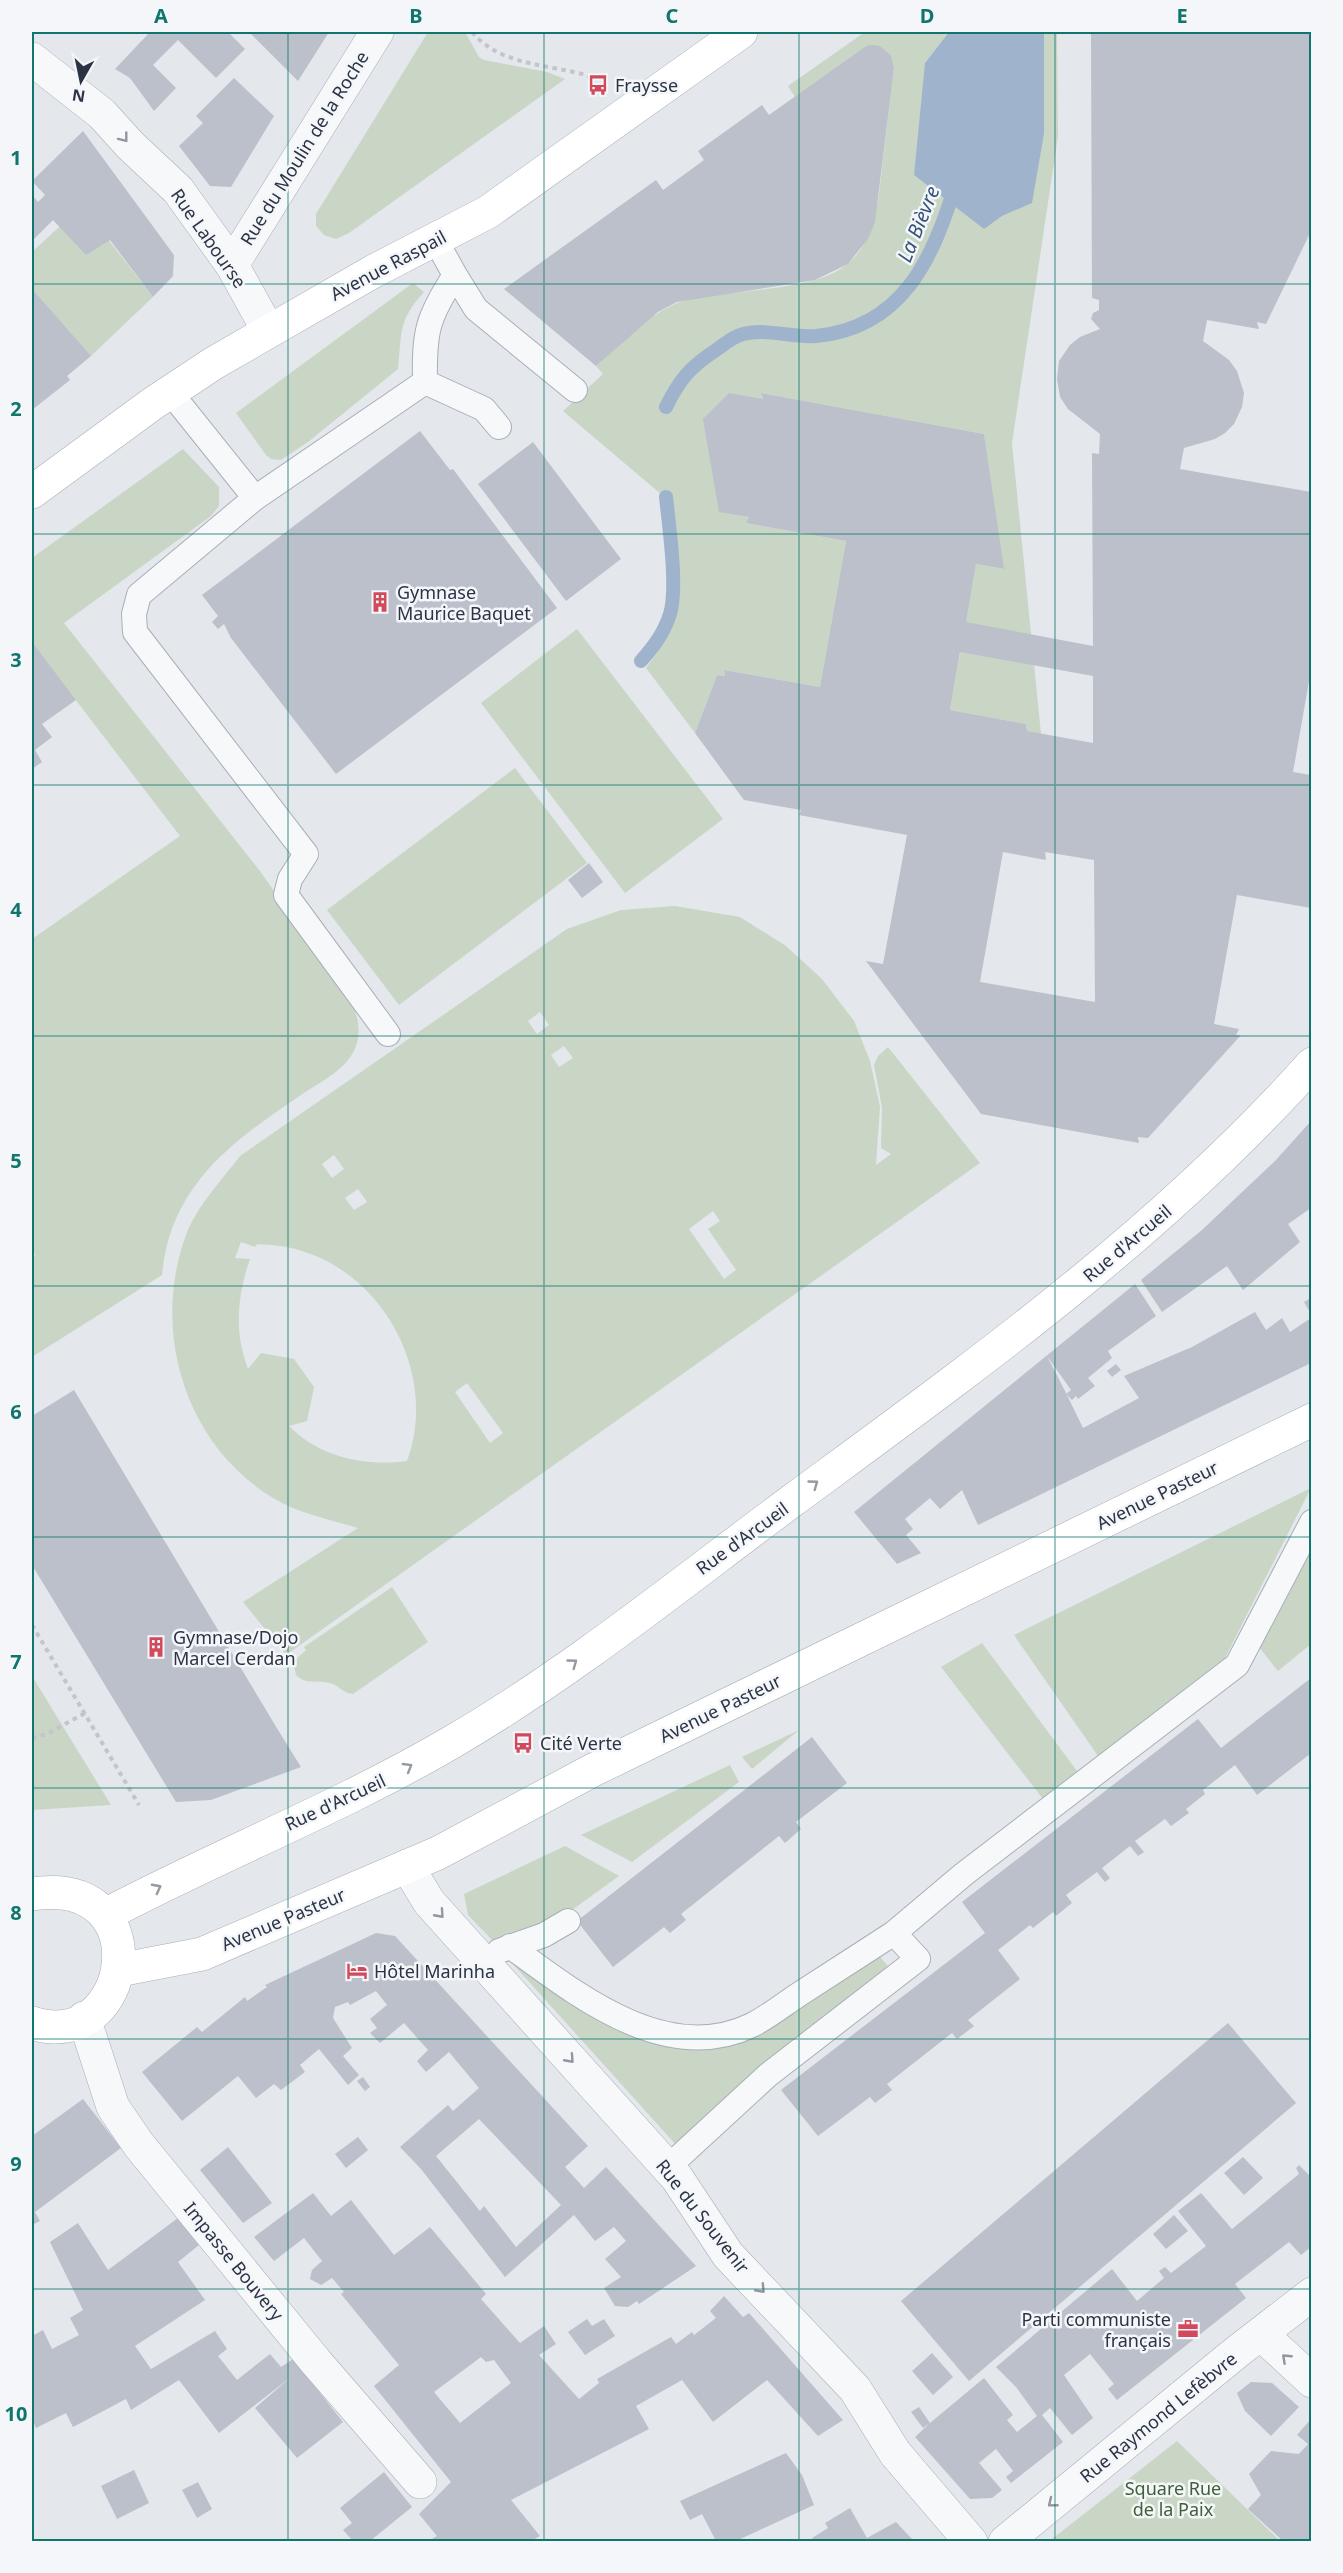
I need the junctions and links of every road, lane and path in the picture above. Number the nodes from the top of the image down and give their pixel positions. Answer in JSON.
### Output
{"nodes":[{"id":1,"x":377,"y":32,"type":"edge"},
{"id":2,"x":472,"y":32,"type":"edge"},
{"id":3,"x":741,"y":32,"type":"edge"},
{"id":4,"x":32,"y":59,"type":"edge"},
{"id":5,"x":589,"y":76,"type":"dead end"},
{"id":6,"x":435,"y":239,"type":"junction"},
{"id":7,"x":232,"y":265,"type":"junction"},
{"id":8,"x":455,"y":275,"type":"junction"},
{"id":9,"x":268,"y":330,"type":"junction"},
{"id":10,"x":425,"y":382,"type":"junction"},
{"id":11,"x":575,"y":390,"type":"dead end"},
{"id":12,"x":170,"y":392,"type":"junction"},
{"id":13,"x":499,"y":427,"type":"dead end"},
{"id":14,"x":32,"y":492,"type":"edge"},
{"id":15,"x":255,"y":498,"type":"junction"},
{"id":16,"x":388,"y":1034,"type":"dead end"},
{"id":17,"x":1311,"y":1064,"type":"edge"},
{"id":18,"x":1311,"y":1420,"type":"edge"},
{"id":19,"x":1311,"y":1522,"type":"edge"},
{"id":20,"x":32,"y":1625,"type":"edge"},
{"id":21,"x":85,"y":1713,"type":"junction"},
{"id":22,"x":32,"y":1738,"type":"edge"},
{"id":23,"x":139,"y":1805,"type":"dead end"},
{"id":24,"x":407,"y":1866,"type":"junction"},
{"id":25,"x":32,"y":1894,"type":"edge"},
{"id":26,"x":105,"y":1915,"type":"junction"},
{"id":27,"x":568,"y":1921,"type":"dead end"},
{"id":28,"x":894,"y":1933,"type":"junction"},
{"id":29,"x":495,"y":1953,"type":"junction"},
{"id":30,"x":119,"y":1970,"type":"junction"},
{"id":31,"x":84,"y":2018,"type":"junction"},
{"id":32,"x":32,"y":2026,"type":"edge"},
{"id":33,"x":667,"y":2168,"type":"junction"},
{"id":34,"x":1311,"y":2294,"type":"edge"},
{"id":35,"x":1261,"y":2334,"type":"junction"},
{"id":36,"x":1311,"y":2381,"type":"edge"},
{"id":37,"x":420,"y":2482,"type":"dead end"},
{"id":38,"x":971,"y":2541,"type":"edge"},
{"id":39,"x":1005,"y":2541,"type":"edge"}],
"edges":[{"from":1,"to":7,"type":"street","name":"Rue du Moulin de la Roche"},
{"from":2,"to":5,"type":"path"},
{"from":3,"to":6,"type":"main road","name":"Avenue Raspail"},
{"from":4,"to":7,"type":"street","name":"Rue Labourse","one_way":true},
{"from":6,"to":8,"type":"lane"},
{"from":6,"to":9,"type":"main road","name":"Avenue Raspail"},
{"from":7,"to":9,"type":"street","name":"Rue Labourse"},
{"from":8,"to":10,"type":"lane"},
{"from":8,"to":11,"type":"lane"},
{"from":9,"to":12,"type":"main road","name":"Avenue Raspail"},
{"from":10,"to":13,"type":"lane"},
{"from":10,"to":15,"type":"lane"},
{"from":12,"to":14,"type":"main road","name":"Avenue Raspail"},
{"from":12,"to":15,"type":"lane"},
{"from":15,"to":16,"type":"lane"},
{"from":26,"to":17,"type":"main road","name":"Rue d'Arcueil","one_way":true},
{"from":18,"to":24,"type":"main road","name":"Avenue Pasteur"},
{"from":19,"to":28,"type":"lane"},
{"from":20,"to":21,"type":"path"},
{"from":21,"to":22,"type":"path"},
{"from":21,"to":23,"type":"path"},
{"from":24,"to":29,"type":"street","name":"Rue du Souvenir","one_way":true},
{"from":24,"to":30,"type":"main road","name":"Avenue Pasteur"},
{"from":25,"to":26,"type":"main road"},
{"from":26,"to":30,"type":"main road"},
{"from":27,"to":29,"type":"lane"},
{"from":28,"to":29,"type":"lane"},
{"from":28,"to":33,"type":"lane"},
{"from":29,"to":33,"type":"street","name":"Rue du Souvenir","one_way":true},
{"from":30,"to":31,"type":"main road"},
{"from":31,"to":32,"type":"main road"},
{"from":31,"to":37,"type":"street","name":"Impasse Bouvery"},
{"from":33,"to":38,"type":"street","name":"Rue du Souvenir","one_way":true},
{"from":34,"to":35,"type":"street","name":"Rue Raymond Lefèbvre"},
{"from":36,"to":35,"type":"street","one_way":true},
{"from":35,"to":39,"type":"street","name":"Rue Raymond Lefèbvre","one_way":true}]}
